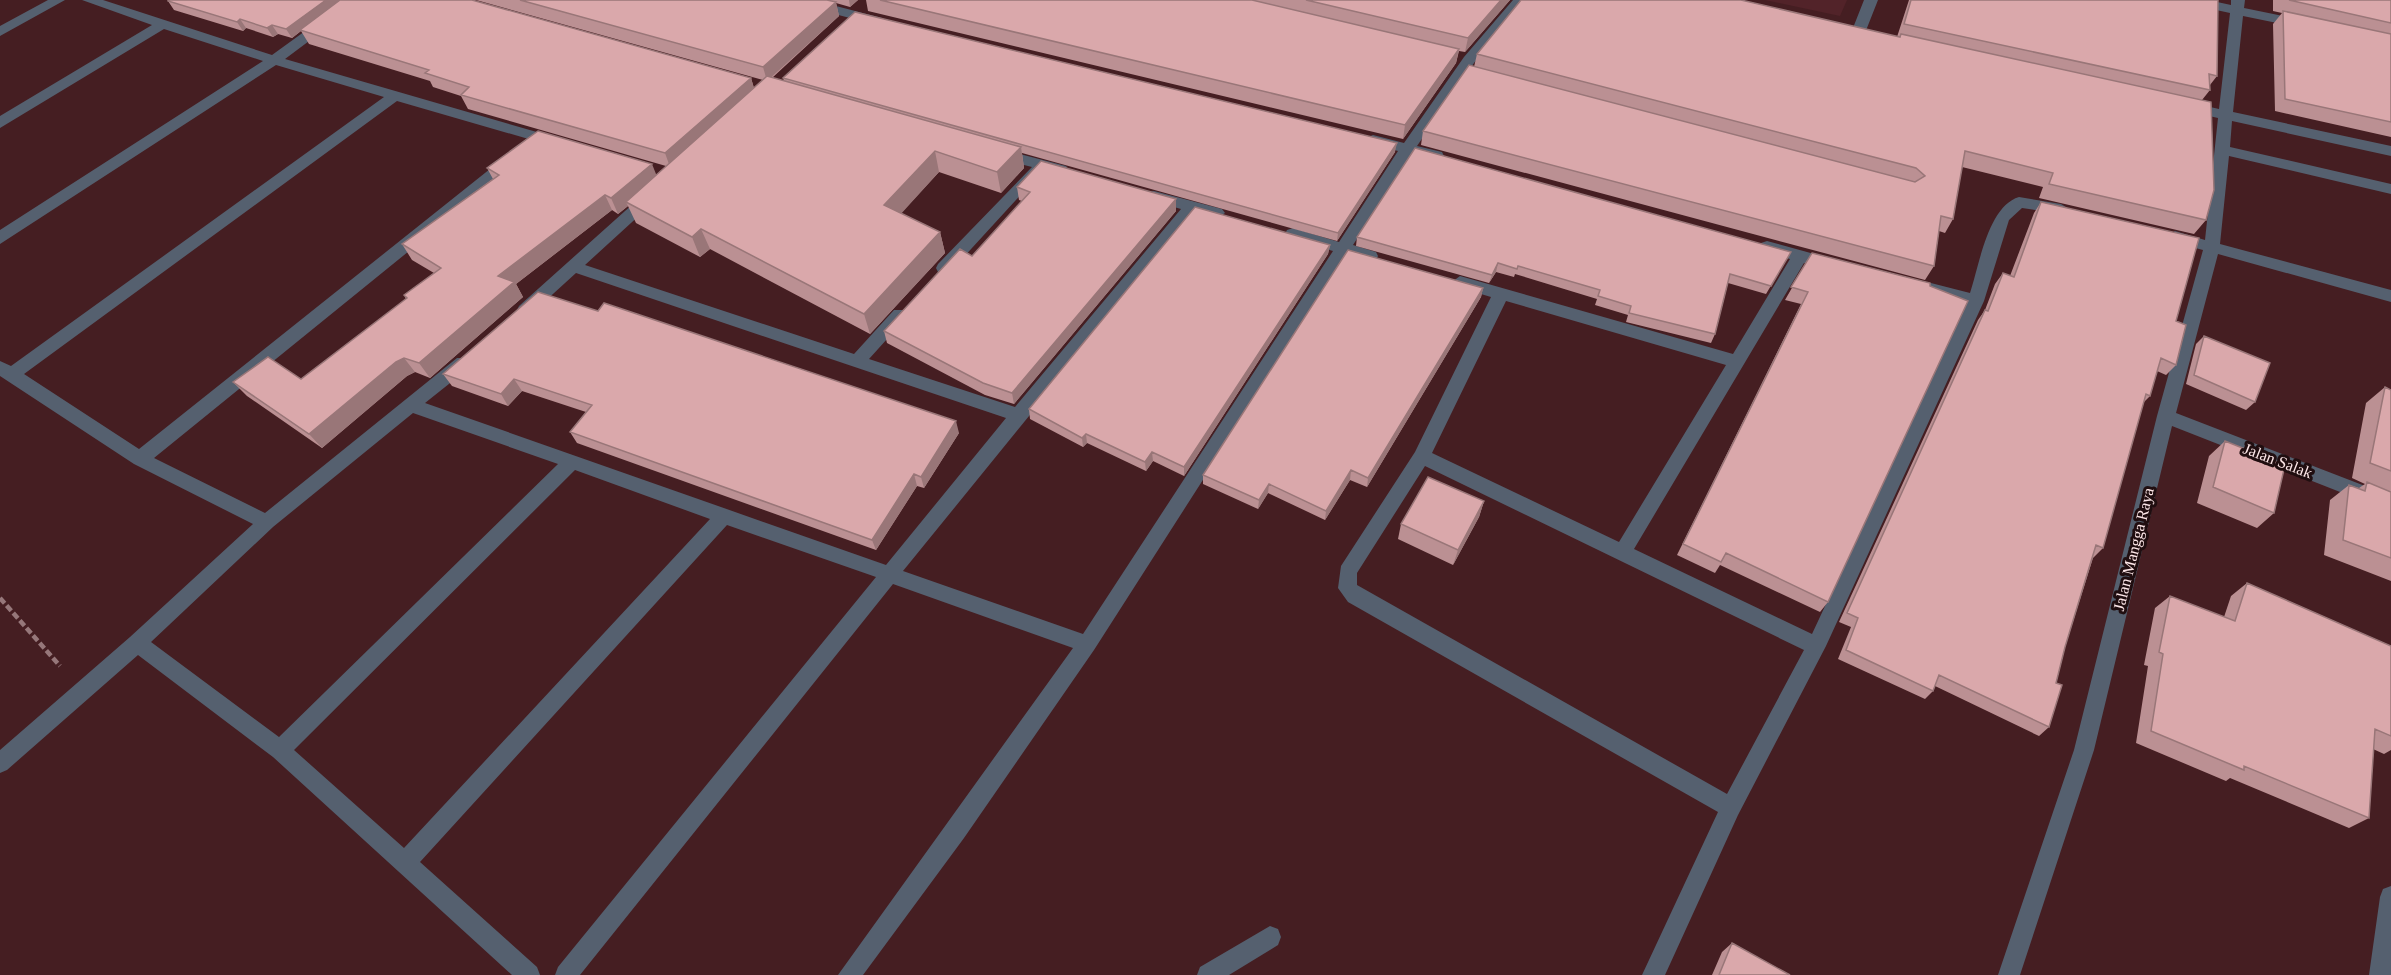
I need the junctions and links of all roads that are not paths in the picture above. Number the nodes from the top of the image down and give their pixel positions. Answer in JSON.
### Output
{"nodes":[{"id":1,"x":58,"y":0,"type":"edge"},
{"id":2,"x":89,"y":0,"type":"edge"},
{"id":3,"x":357,"y":0,"type":"edge"},
{"id":4,"x":797,"y":0,"type":"edge"},
{"id":5,"x":869,"y":0,"type":"edge"},
{"id":6,"x":1520,"y":0,"type":"edge"},
{"id":7,"x":1871,"y":0,"type":"edge"},
{"id":8,"x":2189,"y":0,"type":"edge"},
{"id":9,"x":2237,"y":5,"type":"edge"},
{"id":10,"x":853,"y":15,"type":"junction"},
{"id":11,"x":163,"y":24,"type":"junction"},
{"id":12,"x":888,"y":24,"type":"edge"},
{"id":13,"x":2313,"y":26,"type":"edge"},
{"id":14,"x":837,"y":30,"type":"edge"},
{"id":15,"x":0,"y":32,"type":"edge"},
{"id":16,"x":1858,"y":33,"type":"edge"},
{"id":17,"x":274,"y":60,"type":"junction"},
{"id":18,"x":394,"y":96,"type":"junction"},
{"id":19,"x":2174,"y":104,"type":"edge"},
{"id":20,"x":2227,"y":116,"type":"junction"},
{"id":21,"x":0,"y":123,"type":"edge"},
{"id":22,"x":539,"y":137,"type":"junction"},
{"id":23,"x":1361,"y":137,"type":"edge"},
{"id":24,"x":572,"y":147,"type":"edge"},
{"id":25,"x":1408,"y":148,"type":"junction"},
{"id":26,"x":984,"y":149,"type":"edge"},
{"id":27,"x":2223,"y":150,"type":"junction"},
{"id":28,"x":2391,"y":151,"type":"edge"},
{"id":29,"x":1454,"y":161,"type":"edge"},
{"id":30,"x":1040,"y":164,"type":"junction"},
{"id":31,"x":1072,"y":173,"type":"edge"},
{"id":32,"x":664,"y":184,"type":"edge"},
{"id":33,"x":2391,"y":189,"type":"edge"},
{"id":34,"x":1137,"y":191,"type":"edge"},
{"id":35,"x":1192,"y":206,"type":"junction"},
{"id":36,"x":2074,"y":212,"type":"edge"},
{"id":37,"x":1238,"y":219,"type":"edge"},
{"id":38,"x":1284,"y":232,"type":"edge"},
{"id":39,"x":2154,"y":232,"type":"edge"},
{"id":40,"x":0,"y":238,"type":"edge"},
{"id":41,"x":1754,"y":243,"type":"edge"},
{"id":42,"x":2212,"y":246,"type":"junction"},
{"id":43,"x":1341,"y":248,"type":"junction"},
{"id":44,"x":1800,"y":256,"type":"junction"},
{"id":45,"x":1387,"y":261,"type":"edge"},
{"id":46,"x":574,"y":267,"type":"junction"},
{"id":47,"x":1844,"y":267,"type":"edge"},
{"id":48,"x":1444,"y":277,"type":"edge"},
{"id":49,"x":933,"y":279,"type":"edge"},
{"id":50,"x":1910,"y":284,"type":"edge"},
{"id":51,"x":1501,"y":294,"type":"junction"},
{"id":52,"x":2391,"y":296,"type":"edge"},
{"id":53,"x":1976,"y":301,"type":"junction"},
{"id":54,"x":910,"y":303,"type":"edge"},
{"id":55,"x":512,"y":321,"type":"edge"},
{"id":56,"x":476,"y":352,"type":"edge"},
{"id":57,"x":856,"y":361,"type":"junction"},
{"id":58,"x":1738,"y":362,"type":"junction"},
{"id":59,"x":6,"y":370,"type":"edge"},
{"id":60,"x":413,"y":406,"type":"junction"},
{"id":61,"x":1018,"y":415,"type":"junction"},
{"id":62,"x":2166,"y":416,"type":"junction"},
{"id":63,"x":1422,"y":456,"type":"junction"},
{"id":64,"x":140,"y":459,"type":"junction"},
{"id":65,"x":572,"y":462,"type":"junction"},
{"id":66,"x":2391,"y":504,"type":"edge"},
{"id":67,"x":724,"y":516,"type":"junction"},
{"id":68,"x":267,"y":522,"type":"junction"},
{"id":69,"x":1622,"y":553,"type":"junction"},
{"id":70,"x":892,"y":575,"type":"junction"},
{"id":71,"x":137,"y":643,"type":"junction"},
{"id":72,"x":1087,"y":644,"type":"junction"},
{"id":73,"x":1816,"y":646,"type":"junction"},
{"id":74,"x":280,"y":750,"type":"junction"},
{"id":75,"x":0,"y":763,"type":"edge"},
{"id":76,"x":1731,"y":808,"type":"junction"},
{"id":77,"x":406,"y":861,"type":"junction"},
{"id":78,"x":2391,"y":897,"type":"edge"},
{"id":79,"x":1270,"y":937,"type":"dead end"},
{"id":80,"x":529,"y":975,"type":"edge"},
{"id":81,"x":566,"y":975,"type":"edge"},
{"id":82,"x":849,"y":975,"type":"edge"},
{"id":83,"x":1208,"y":975,"type":"edge"},
{"id":84,"x":1653,"y":975,"type":"edge"},
{"id":85,"x":2009,"y":975,"type":"edge"},
{"id":86,"x":2380,"y":975,"type":"edge"}],
"edges":[{"from":1,"to":15,"type":"street"},
{"from":2,"to":11,"type":"street"},
{"from":3,"to":17,"type":"street"},
{"from":4,"to":10,"type":"street"},
{"from":5,"to":10,"type":"street"},
{"from":6,"to":25,"type":"street"},
{"from":7,"to":16,"type":"street"},
{"from":8,"to":9,"type":"street"},
{"from":9,"to":13,"type":"street"},
{"from":9,"to":20,"type":"street","name":"Jalan Mangga Raya"},
{"from":10,"to":12,"type":"street"},
{"from":10,"to":14,"type":"street"},
{"from":11,"to":17,"type":"street"},
{"from":11,"to":21,"type":"street"},
{"from":17,"to":18,"type":"street"},
{"from":17,"to":40,"type":"street"},
{"from":18,"to":22,"type":"street"},
{"from":18,"to":59,"type":"street"},
{"from":19,"to":20,"type":"street"},
{"from":20,"to":27,"type":"street","name":"Jalan Mangga Raya"},
{"from":20,"to":28,"type":"street"},
{"from":22,"to":24,"type":"street"},
{"from":22,"to":64,"type":"street"},
{"from":23,"to":25,"type":"street"},
{"from":25,"to":29,"type":"street"},
{"from":25,"to":43,"type":"street"},
{"from":26,"to":30,"type":"street"},
{"from":27,"to":33,"type":"street"},
{"from":27,"to":42,"type":"street","name":"Jalan Mangga Raya"},
{"from":30,"to":31,"type":"street"},
{"from":30,"to":49,"type":"street"},
{"from":32,"to":46,"type":"street"},
{"from":34,"to":35,"type":"street"},
{"from":35,"to":37,"type":"street"},
{"from":35,"to":61,"type":"street"},
{"from":36,"to":53,"type":"street"},
{"from":38,"to":43,"type":"street"},
{"from":39,"to":42,"type":"street"},
{"from":41,"to":44,"type":"street"},
{"from":42,"to":52,"type":"street"},
{"from":42,"to":62,"type":"street","name":"Jalan Mangga Raya"},
{"from":43,"to":45,"type":"street"},
{"from":43,"to":72,"type":"street"},
{"from":44,"to":47,"type":"street"},
{"from":44,"to":58,"type":"street"},
{"from":46,"to":55,"type":"street"},
{"from":46,"to":57,"type":"street"},
{"from":48,"to":51,"type":"street"},
{"from":50,"to":53,"type":"street"},
{"from":51,"to":58,"type":"street"},
{"from":51,"to":63,"type":"street"},
{"from":53,"to":73,"type":"street"},
{"from":54,"to":57,"type":"street"},
{"from":56,"to":60,"type":"street"},
{"from":57,"to":61,"type":"street"},
{"from":58,"to":69,"type":"street"},
{"from":59,"to":64,"type":"street"},
{"from":60,"to":65,"type":"street"},
{"from":60,"to":68,"type":"street"},
{"from":61,"to":70,"type":"street"},
{"from":62,"to":66,"type":"street","name":"Jalan Salak"},
{"from":62,"to":85,"type":"street","name":"Jalan Mangga Raya"},
{"from":63,"to":69,"type":"street"},
{"from":63,"to":76,"type":"street"},
{"from":64,"to":68,"type":"street"},
{"from":65,"to":67,"type":"street"},
{"from":65,"to":74,"type":"street"},
{"from":67,"to":70,"type":"street"},
{"from":67,"to":77,"type":"street"},
{"from":68,"to":71,"type":"street"},
{"from":69,"to":73,"type":"street"},
{"from":70,"to":72,"type":"street"},
{"from":70,"to":81,"type":"street"},
{"from":71,"to":74,"type":"street"},
{"from":71,"to":75,"type":"street"},
{"from":72,"to":82,"type":"street"},
{"from":73,"to":76,"type":"street"},
{"from":74,"to":77,"type":"street"},
{"from":76,"to":84,"type":"street"},
{"from":77,"to":80,"type":"street"},
{"from":78,"to":86,"type":"street"},
{"from":79,"to":83,"type":"street"}]}
